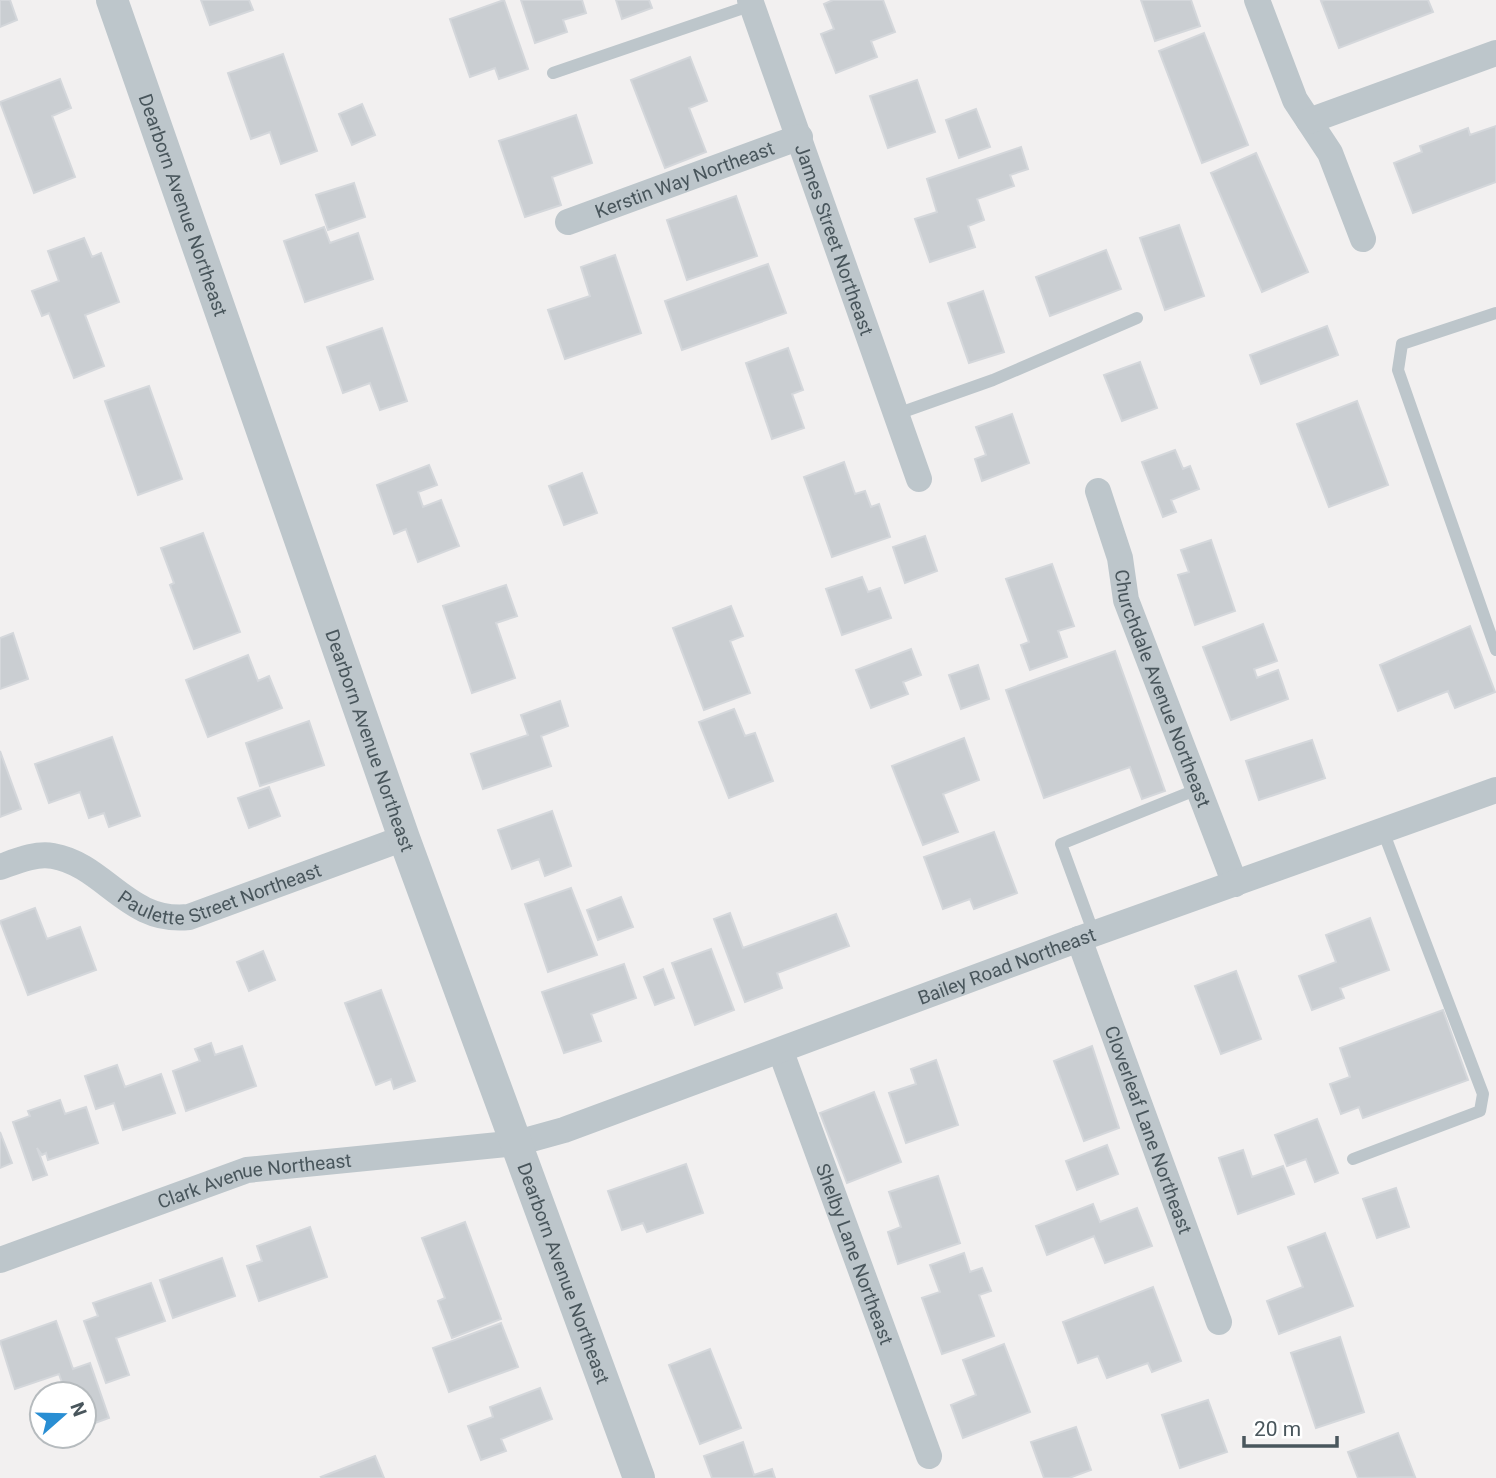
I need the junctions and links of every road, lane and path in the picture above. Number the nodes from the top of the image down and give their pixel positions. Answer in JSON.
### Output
{"nodes":[{"id":1,"x":113,"y":0,"type":"edge"},
{"id":2,"x":1257,"y":0,"type":"edge"},
{"id":3,"x":751,"y":3,"type":"edge"},
{"id":4,"x":1496,"y":53,"type":"edge"},
{"id":5,"x":553,"y":73,"type":"dead end"},
{"id":6,"x":1309,"y":121,"type":"junction"},
{"id":7,"x":800,"y":137,"type":"junction"},
{"id":8,"x":568,"y":222,"type":"dead end"},
{"id":9,"x":1363,"y":239,"type":"dead end"},
{"id":10,"x":1496,"y":313,"type":"edge"},
{"id":11,"x":1137,"y":318,"type":"dead end"},
{"id":12,"x":897,"y":414,"type":"junction"},
{"id":13,"x":919,"y":479,"type":"dead end"},
{"id":14,"x":1098,"y":491,"type":"dead end"},
{"id":15,"x":1496,"y":650,"type":"edge"},
{"id":16,"x":1198,"y":789,"type":"junction"},
{"id":17,"x":1496,"y":790,"type":"edge"},
{"id":18,"x":1382,"y":831,"type":"junction"},
{"id":19,"x":404,"y":838,"type":"junction"},
{"id":20,"x":0,"y":867,"type":"edge"},
{"id":21,"x":1235,"y":884,"type":"junction"},
{"id":22,"x":1086,"y":936,"type":"junction"},
{"id":23,"x":780,"y":1052,"type":"junction"},
{"id":24,"x":517,"y":1143,"type":"junction"},
{"id":25,"x":1353,"y":1159,"type":"dead end"},
{"id":26,"x":0,"y":1260,"type":"edge"},
{"id":27,"x":1219,"y":1322,"type":"dead end"},
{"id":28,"x":929,"y":1456,"type":"dead end"},
{"id":29,"x":636,"y":1477,"type":"edge"}],
"edges":[{"from":1,"to":19,"type":"street","name":"Dearborn Avenue Northeast"},
{"from":2,"to":6,"type":"street"},
{"from":3,"to":5,"type":"lane"},
{"from":3,"to":7,"type":"street","name":"James Street Northeast"},
{"from":4,"to":6,"type":"street"},
{"from":6,"to":9,"type":"street"},
{"from":7,"to":8,"type":"street","name":"Kerstin Way Northeast"},
{"from":7,"to":12,"type":"street","name":"James Street Northeast"},
{"from":10,"to":15,"type":"lane"},
{"from":11,"to":12,"type":"lane"},
{"from":12,"to":13,"type":"street","name":"James Street Northeast"},
{"from":14,"to":16,"type":"street","name":"Churchdale Avenue Northeast"},
{"from":16,"to":21,"type":"street","name":"Churchdale Avenue Northeast"},
{"from":16,"to":22,"type":"lane"},
{"from":17,"to":18,"type":"street","name":"Bailey Road Northeast"},
{"from":18,"to":21,"type":"street","name":"Bailey Road Northeast"},
{"from":18,"to":25,"type":"lane"},
{"from":19,"to":20,"type":"street","name":"Paulette Street Northeast"},
{"from":19,"to":24,"type":"street","name":"Dearborn Avenue Northeast"},
{"from":21,"to":22,"type":"street","name":"Bailey Road Northeast"},
{"from":22,"to":23,"type":"street","name":"Bailey Road Northeast"},
{"from":22,"to":27,"type":"street","name":"Cloverleaf Lane Northeast"},
{"from":23,"to":24,"type":"street","name":"Bailey Road Northeast"},
{"from":23,"to":28,"type":"street","name":"Shelby Lane Northeast"},
{"from":24,"to":26,"type":"street","name":"Clark Avenue Northeast"},
{"from":24,"to":29,"type":"street","name":"Dearborn Avenue Northeast"}]}
